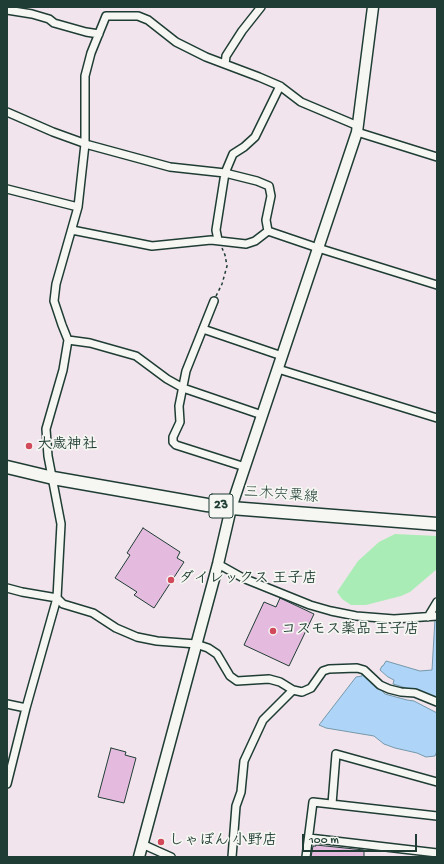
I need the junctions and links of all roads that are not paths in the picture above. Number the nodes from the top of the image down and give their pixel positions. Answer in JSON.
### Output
{"nodes":[{"id":1,"x":261,"y":7,"type":"edge"},
{"id":2,"x":373,"y":7,"type":"edge"},
{"id":3,"x":7,"y":10,"type":"edge"},
{"id":4,"x":99,"y":34,"type":"junction"},
{"id":5,"x":225,"y":64,"type":"junction"},
{"id":6,"x":280,"y":86,"type":"junction"},
{"id":7,"x":7,"y":112,"type":"edge"},
{"id":8,"x":358,"y":129,"type":"junction"},
{"id":9,"x":85,"y":144,"type":"junction"},
{"id":10,"x":437,"y":157,"type":"edge"},
{"id":11,"x":225,"y":173,"type":"junction"},
{"id":12,"x":7,"y":189,"type":"edge"},
{"id":13,"x":78,"y":207,"type":"junction"},
{"id":14,"x":72,"y":230,"type":"junction"},
{"id":15,"x":268,"y":230,"type":"junction"},
{"id":16,"x":218,"y":240,"type":"junction"},
{"id":17,"x":318,"y":248,"type":"junction"},
{"id":18,"x":437,"y":285,"type":"edge"},
{"id":19,"x":214,"y":301,"type":"road end"},
{"id":20,"x":203,"y":329,"type":"junction"},
{"id":21,"x":68,"y":340,"type":"junction"},
{"id":22,"x":282,"y":356,"type":"junction"},
{"id":23,"x":278,"y":369,"type":"junction"},
{"id":24,"x":183,"y":388,"type":"junction"},
{"id":25,"x":262,"y":415,"type":"junction"},
{"id":26,"x":437,"y":418,"type":"edge"},
{"id":27,"x":7,"y":467,"type":"edge"},
{"id":28,"x":245,"y":467,"type":"junction"},
{"id":29,"x":53,"y":478,"type":"junction"},
{"id":30,"x":231,"y":508,"type":"junction"},
{"id":31,"x":437,"y":524,"type":"edge"},
{"id":32,"x":218,"y":564,"type":"junction"},
{"id":33,"x":7,"y":588,"type":"edge"},
{"id":34,"x":57,"y":598,"type":"junction"},
{"id":35,"x":437,"y":602,"type":"edge"},
{"id":36,"x":437,"y":616,"type":"edge"},
{"id":37,"x":428,"y":617,"type":"junction"},
{"id":38,"x":196,"y":644,"type":"junction"},
{"id":39,"x":292,"y":690,"type":"junction"},
{"id":40,"x":437,"y":702,"type":"edge"},
{"id":41,"x":7,"y":704,"type":"edge"},
{"id":42,"x":26,"y":708,"type":"junction"},
{"id":43,"x":437,"y":782,"type":"edge"},
{"id":44,"x":7,"y":784,"type":"edge"},
{"id":45,"x":332,"y":804,"type":"junction"},
{"id":46,"x":437,"y":816,"type":"edge"},
{"id":47,"x":309,"y":838,"type":"junction"},
{"id":48,"x":142,"y":844,"type":"junction"},
{"id":49,"x":437,"y":853,"type":"edge"},
{"id":50,"x":139,"y":857,"type":"edge"},
{"id":51,"x":171,"y":857,"type":"edge"},
{"id":52,"x":232,"y":857,"type":"edge"},
{"id":53,"x":306,"y":857,"type":"edge"}],
"edges":[{"from":1,"to":5,"type":"street"},
{"from":2,"to":8,"type":"street"},
{"from":3,"to":4,"type":"street"},
{"from":4,"to":5,"type":"street"},
{"from":4,"to":9,"type":"street"},
{"from":5,"to":6,"type":"street"},
{"from":6,"to":8,"type":"street"},
{"from":6,"to":11,"type":"street"},
{"from":7,"to":9,"type":"street"},
{"from":8,"to":10,"type":"street"},
{"from":8,"to":17,"type":"street"},
{"from":9,"to":11,"type":"street"},
{"from":9,"to":13,"type":"street"},
{"from":11,"to":15,"type":"street"},
{"from":11,"to":16,"type":"street"},
{"from":12,"to":13,"type":"street"},
{"from":13,"to":14,"type":"street"},
{"from":14,"to":16,"type":"street"},
{"from":14,"to":21,"type":"street"},
{"from":15,"to":16,"type":"street"},
{"from":15,"to":17,"type":"street"},
{"from":17,"to":18,"type":"street"},
{"from":17,"to":22,"type":"street"},
{"from":19,"to":20,"type":"street"},
{"from":20,"to":22,"type":"street"},
{"from":20,"to":24,"type":"street"},
{"from":21,"to":24,"type":"street"},
{"from":21,"to":29,"type":"street"},
{"from":22,"to":23,"type":"street"},
{"from":23,"to":25,"type":"street"},
{"from":23,"to":26,"type":"street"},
{"from":24,"to":25,"type":"street"},
{"from":24,"to":28,"type":"street"},
{"from":25,"to":28,"type":"street"},
{"from":27,"to":29,"type":"main road","name":"三木宍粟線","number":"23"},
{"from":28,"to":30,"type":"street"},
{"from":29,"to":30,"type":"main road","name":"三木宍粟線","number":"23"},
{"from":29,"to":34,"type":"street"},
{"from":30,"to":31,"type":"main road","name":"三木宍粟線","number":"23"},
{"from":30,"to":32,"type":"street"},
{"from":32,"to":37,"type":"street"},
{"from":32,"to":38,"type":"street"},
{"from":33,"to":34,"type":"street"},
{"from":34,"to":38,"type":"street"},
{"from":34,"to":42,"type":"street"},
{"from":35,"to":37,"type":"street"},
{"from":36,"to":37,"type":"street"},
{"from":38,"to":39,"type":"street"},
{"from":38,"to":48,"type":"street"},
{"from":39,"to":40,"type":"street"},
{"from":39,"to":52,"type":"street"},
{"from":41,"to":42,"type":"street"},
{"from":42,"to":44,"type":"street"},
{"from":43,"to":45,"type":"street"},
{"from":45,"to":46,"type":"street"},
{"from":45,"to":47,"type":"street"},
{"from":47,"to":49,"type":"street"},
{"from":47,"to":53,"type":"street"},
{"from":48,"to":50,"type":"street"},
{"from":48,"to":51,"type":"street"}]}
